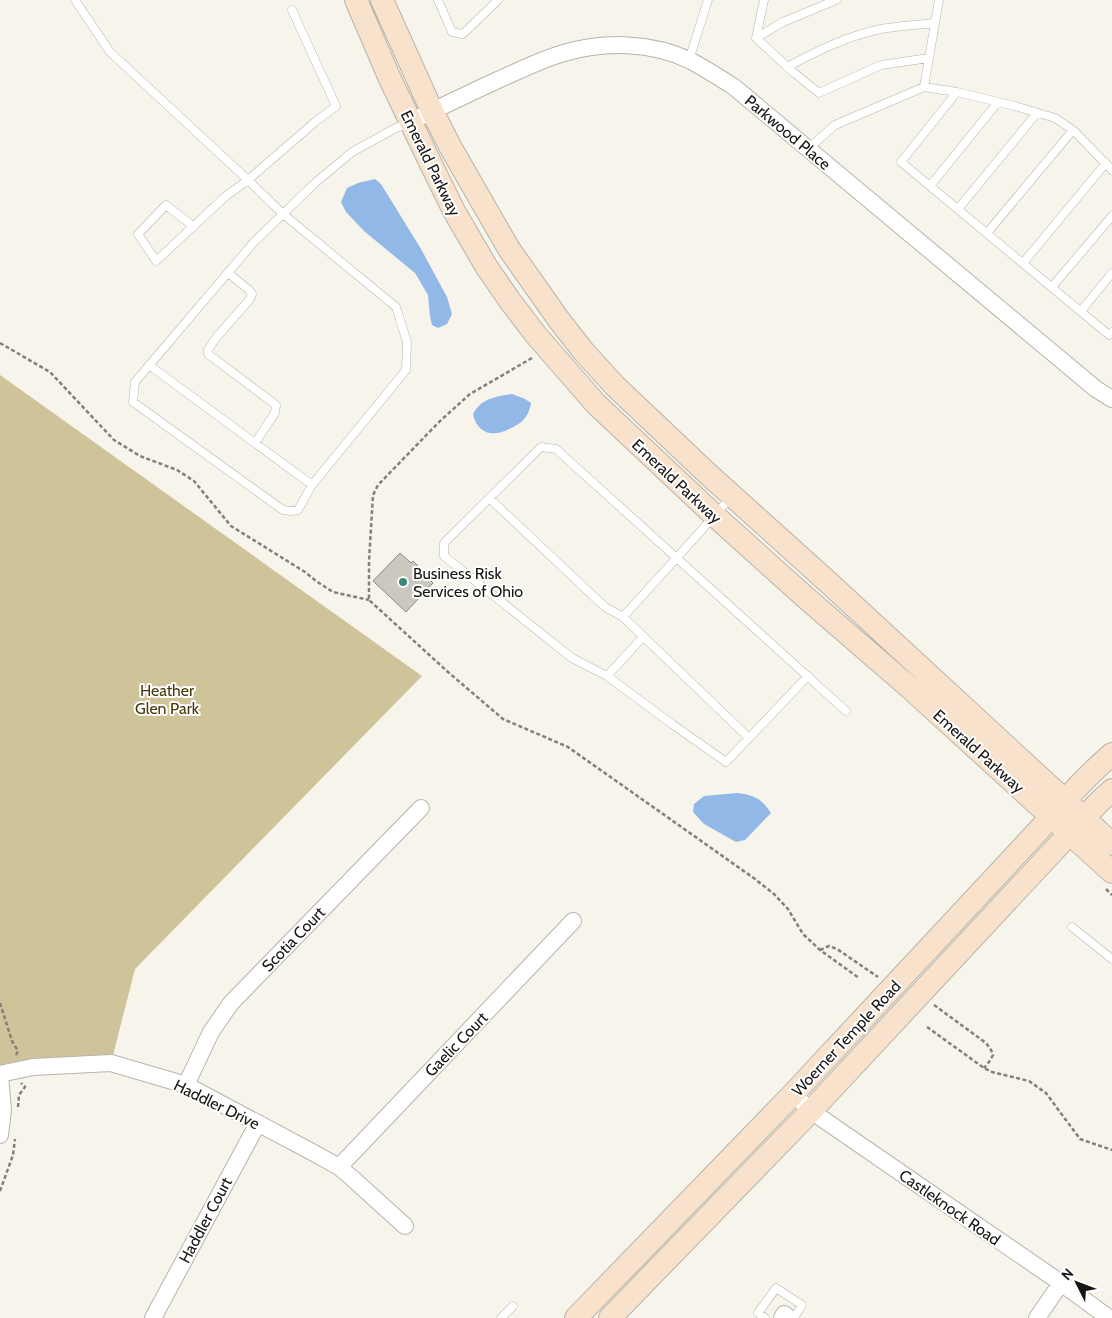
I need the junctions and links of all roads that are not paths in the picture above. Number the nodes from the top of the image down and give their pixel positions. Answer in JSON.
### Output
{"nodes":[{"id":1,"x":75,"y":0,"type":"edge"},
{"id":2,"x":356,"y":0,"type":"edge"},
{"id":3,"x":382,"y":0,"type":"edge"},
{"id":4,"x":438,"y":0,"type":"edge"},
{"id":5,"x":498,"y":0,"type":"edge"},
{"id":6,"x":708,"y":0,"type":"edge"},
{"id":7,"x":764,"y":0,"type":"edge"},
{"id":8,"x":836,"y":0,"type":"edge"},
{"id":9,"x":940,"y":0,"type":"edge"},
{"id":10,"x":292,"y":10,"type":"dead end"},
{"id":11,"x":935,"y":24,"type":"junction"},
{"id":12,"x":756,"y":38,"type":"junction"},
{"id":13,"x":929,"y":58,"type":"junction"},
{"id":14,"x":689,"y":60,"type":"junction"},
{"id":15,"x":787,"y":67,"type":"junction"},
{"id":16,"x":924,"y":87,"type":"junction"},
{"id":17,"x":957,"y":92,"type":"junction"},
{"id":18,"x":998,"y":102,"type":"junction"},
{"id":19,"x":432,"y":111,"type":"junction"},
{"id":20,"x":1037,"y":113,"type":"junction"},
{"id":21,"x":410,"y":122,"type":"junction"},
{"id":22,"x":1073,"y":130,"type":"junction"},
{"id":23,"x":808,"y":149,"type":"junction"},
{"id":24,"x":1106,"y":163,"type":"junction"},
{"id":25,"x":1112,"y":170,"type":"edge"},
{"id":26,"x":248,"y":180,"type":"junction"},
{"id":27,"x":930,"y":186,"type":"junction"},
{"id":28,"x":958,"y":209,"type":"junction"},
{"id":29,"x":283,"y":214,"type":"junction"},
{"id":30,"x":1112,"y":216,"type":"edge"},
{"id":31,"x":194,"y":227,"type":"junction"},
{"id":32,"x":987,"y":233,"type":"junction"},
{"id":33,"x":1023,"y":263,"type":"junction"},
{"id":34,"x":228,"y":273,"type":"junction"},
{"id":35,"x":1112,"y":273,"type":"edge"},
{"id":36,"x":1052,"y":287,"type":"junction"},
{"id":37,"x":1081,"y":311,"type":"junction"},
{"id":38,"x":1112,"y":332,"type":"edge"},
{"id":39,"x":149,"y":365,"type":"junction"},
{"id":40,"x":1112,"y":399,"type":"edge"},
{"id":41,"x":255,"y":443,"type":"junction"},
{"id":42,"x":312,"y":486,"type":"junction"},
{"id":43,"x":732,"y":496,"type":"junction"},
{"id":44,"x":489,"y":498,"type":"junction"},
{"id":45,"x":715,"y":516,"type":"junction"},
{"id":46,"x":677,"y":558,"type":"junction"},
{"id":47,"x":623,"y":618,"type":"junction"},
{"id":48,"x":643,"y":637,"type":"junction"},
{"id":49,"x":607,"y":676,"type":"junction"},
{"id":50,"x":808,"y":676,"type":"junction"},
{"id":51,"x":846,"y":711,"type":"dead end"},
{"id":52,"x":749,"y":738,"type":"junction"},
{"id":53,"x":1112,"y":754,"type":"edge"},
{"id":54,"x":1112,"y":790,"type":"edge"},
{"id":55,"x":421,"y":808,"type":"dead end"},
{"id":56,"x":1059,"y":808,"type":"junction"},
{"id":57,"x":1077,"y":826,"type":"junction"},
{"id":58,"x":1112,"y":844,"type":"edge"},
{"id":59,"x":1109,"y":880,"type":"edge"},
{"id":60,"x":573,"y":921,"type":"dead end"},
{"id":61,"x":1072,"y":927,"type":"dead end"},
{"id":62,"x":1112,"y":959,"type":"edge"},
{"id":63,"x":4,"y":1074,"type":"edge"},
{"id":64,"x":186,"y":1085,"type":"junction"},
{"id":65,"x":793,"y":1094,"type":"junction"},
{"id":66,"x":811,"y":1111,"type":"junction"},
{"id":67,"x":258,"y":1123,"type":"junction"},
{"id":68,"x":0,"y":1135,"type":"edge"},
{"id":69,"x":339,"y":1167,"type":"junction"},
{"id":70,"x":404,"y":1226,"type":"dead end"},
{"id":71,"x":1061,"y":1283,"type":"junction"},
{"id":72,"x":513,"y":1306,"type":"dead end"},
{"id":73,"x":153,"y":1318,"type":"edge"},
{"id":74,"x":501,"y":1318,"type":"edge"},
{"id":75,"x":576,"y":1318,"type":"edge"},
{"id":76,"x":610,"y":1318,"type":"edge"},
{"id":77,"x":765,"y":1318,"type":"edge"},
{"id":78,"x":782,"y":1318,"type":"edge"},
{"id":79,"x":789,"y":1318,"type":"edge"},
{"id":80,"x":794,"y":1318,"type":"edge"},
{"id":81,"x":1037,"y":1318,"type":"edge"},
{"id":82,"x":1109,"y":1318,"type":"edge"}],
"edges":[{"from":1,"to":26,"type":"lane"},
{"from":2,"to":21,"type":"main road","name":"Emerald Parkway"},
{"from":3,"to":19,"type":"main road","name":"Emerald Parkway"},
{"from":4,"to":5,"type":"lane"},
{"from":6,"to":14,"type":"lane"},
{"from":7,"to":12,"type":"lane"},
{"from":8,"to":12,"type":"lane"},
{"from":9,"to":11,"type":"lane"},
{"from":10,"to":26,"type":"lane"},
{"from":11,"to":13,"type":"lane"},
{"from":11,"to":15,"type":"lane"},
{"from":12,"to":15,"type":"lane"},
{"from":13,"to":15,"type":"lane"},
{"from":13,"to":16,"type":"lane"},
{"from":14,"to":19,"type":"street","name":"Parkwood Place"},
{"from":14,"to":23,"type":"street","name":"Parkwood Place"},
{"from":16,"to":17,"type":"lane"},
{"from":16,"to":23,"type":"lane"},
{"from":17,"to":18,"type":"lane"},
{"from":17,"to":27,"type":"lane"},
{"from":18,"to":20,"type":"lane"},
{"from":18,"to":27,"type":"lane"},
{"from":19,"to":21,"type":"street","name":"Parkwood Place"},
{"from":19,"to":43,"type":"main road","name":"Emerald Parkway"},
{"from":20,"to":22,"type":"lane"},
{"from":20,"to":28,"type":"lane"},
{"from":21,"to":29,"type":"lane"},
{"from":21,"to":45,"type":"main road","name":"Emerald Parkway"},
{"from":22,"to":24,"type":"lane"},
{"from":22,"to":32,"type":"lane"},
{"from":23,"to":40,"type":"street","name":"Parkwood Place"},
{"from":24,"to":25,"type":"lane"},
{"from":24,"to":33,"type":"lane"},
{"from":26,"to":29,"type":"lane"},
{"from":26,"to":31,"type":"lane"},
{"from":27,"to":28,"type":"lane"},
{"from":28,"to":32,"type":"lane"},
{"from":29,"to":34,"type":"lane"},
{"from":29,"to":42,"type":"lane"},
{"from":30,"to":36,"type":"lane"},
{"from":31,"to":31,"type":"lane"},
{"from":32,"to":33,"type":"lane"},
{"from":33,"to":36,"type":"lane"},
{"from":34,"to":39,"type":"lane"},
{"from":34,"to":41,"type":"lane"},
{"from":35,"to":37,"type":"lane"},
{"from":36,"to":37,"type":"lane"},
{"from":37,"to":38,"type":"lane"},
{"from":39,"to":41,"type":"lane"},
{"from":39,"to":42,"type":"lane"},
{"from":41,"to":42,"type":"lane"},
{"from":43,"to":45,"type":"lane"},
{"from":43,"to":56,"type":"main road","name":"Emerald Parkway"},
{"from":44,"to":46,"type":"lane"},
{"from":44,"to":47,"type":"lane"},
{"from":44,"to":49,"type":"lane"},
{"from":45,"to":46,"type":"lane"},
{"from":45,"to":56,"type":"main road","name":"Emerald Parkway"},
{"from":46,"to":47,"type":"lane"},
{"from":46,"to":50,"type":"lane"},
{"from":47,"to":48,"type":"lane"},
{"from":48,"to":49,"type":"lane"},
{"from":48,"to":52,"type":"lane"},
{"from":49,"to":52,"type":"lane"},
{"from":50,"to":51,"type":"lane"},
{"from":50,"to":52,"type":"lane"},
{"from":53,"to":56,"type":"main road","name":"Woerner Temple Road"},
{"from":54,"to":57,"type":"main road","name":"Woerner Temple Road"},
{"from":55,"to":64,"type":"street","name":"Scotia Court"},
{"from":56,"to":57,"type":"main road","name":"Emerald Parkway"},
{"from":56,"to":65,"type":"main road","name":"Woerner Temple Road"},
{"from":57,"to":58,"type":"main road","name":"Emerald Parkway"},
{"from":57,"to":59,"type":"main road","name":"Emerald Parkway"},
{"from":57,"to":66,"type":"main road","name":"Woerner Temple Road"},
{"from":60,"to":69,"type":"street","name":"Gaelic Court"},
{"from":61,"to":62,"type":"lane"},
{"from":63,"to":64,"type":"street","name":"Haddler Drive"},
{"from":63,"to":68,"type":"street"},
{"from":64,"to":67,"type":"street","name":"Haddler Drive"},
{"from":65,"to":66,"type":"street","name":"Castleknock Road"},
{"from":65,"to":75,"type":"main road","name":"Woerner Temple Road"},
{"from":66,"to":71,"type":"street","name":"Castleknock Road"},
{"from":66,"to":76,"type":"main road","name":"Woerner Temple Road"},
{"from":67,"to":69,"type":"street","name":"Haddler Drive"},
{"from":67,"to":73,"type":"street","name":"Haddler Court"},
{"from":69,"to":70,"type":"street","name":"Haddler Drive"},
{"from":71,"to":81,"type":"street"},
{"from":71,"to":82,"type":"street","name":"Castleknock Road"},
{"from":72,"to":74,"type":"lane"},
{"from":77,"to":80,"type":"lane"},
{"from":78,"to":79,"type":"street"}]}
